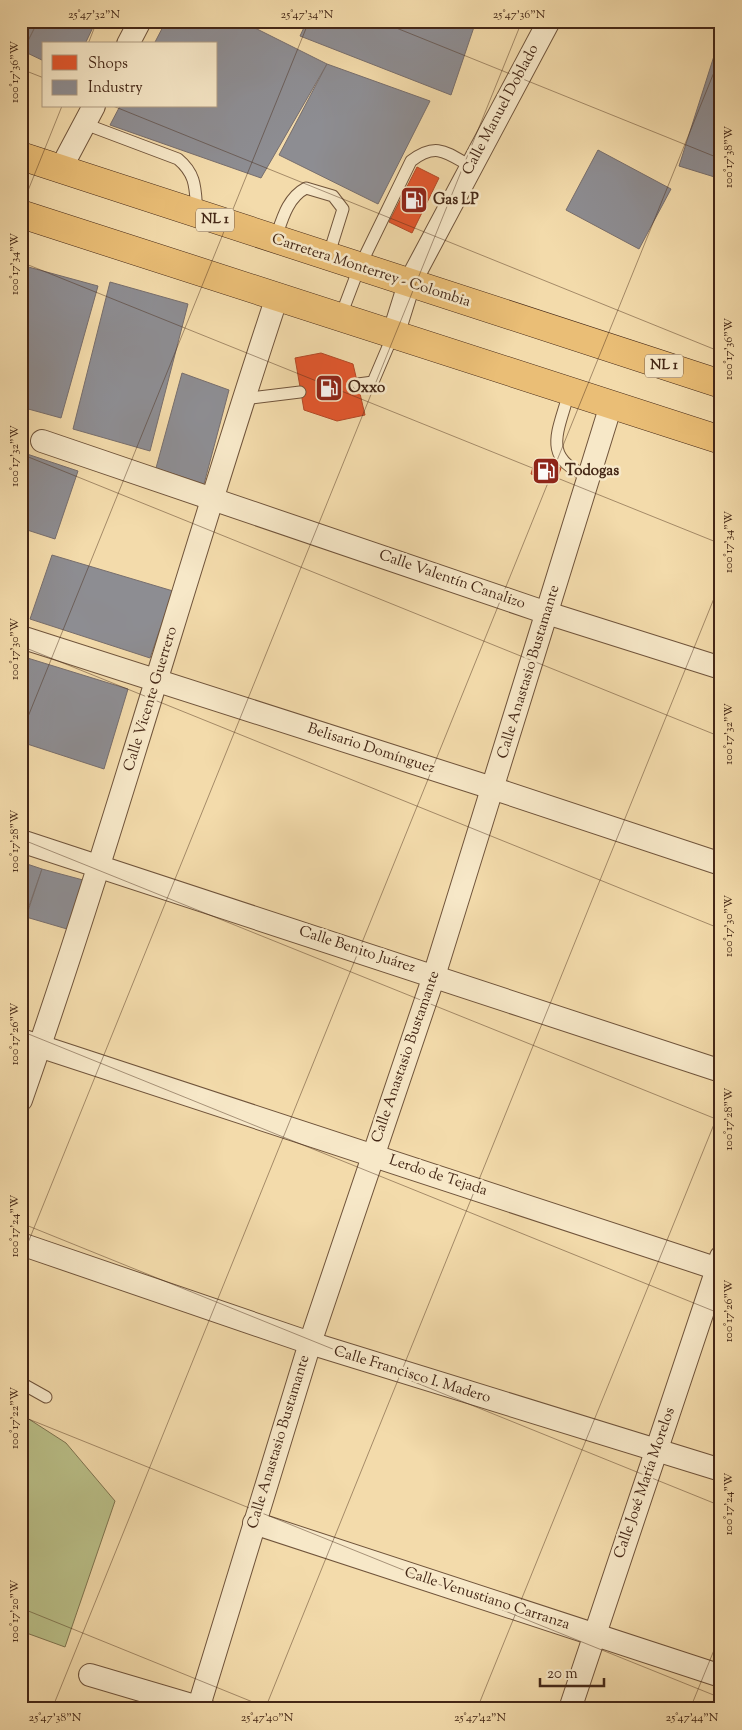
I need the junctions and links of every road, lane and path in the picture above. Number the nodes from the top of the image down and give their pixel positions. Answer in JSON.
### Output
{"nodes":[{"id":1,"x":140,"y":21,"type":"edge"},
{"id":2,"x":548,"y":21,"type":"edge"},
{"id":3,"x":129,"y":42,"type":"edge"},
{"id":4,"x":90,"y":115,"type":"edge"},
{"id":5,"x":21,"y":156,"type":"edge"},
{"id":6,"x":470,"y":166,"type":"junction"},
{"id":7,"x":60,"y":170,"type":"junction"},
{"id":8,"x":21,"y":214,"type":"edge"},
{"id":9,"x":197,"y":214,"type":"junction"},
{"id":10,"x":275,"y":240,"type":"junction"},
{"id":11,"x":328,"y":257,"type":"junction"},
{"id":12,"x":359,"y":268,"type":"junction"},
{"id":13,"x":409,"y":284,"type":"junction"},
{"id":14,"x":276,"y":297,"type":"junction"},
{"id":15,"x":340,"y":318,"type":"junction"},
{"id":16,"x":393,"y":335,"type":"junction"},
{"id":17,"x":358,"y":384,"type":"dead end"},
{"id":18,"x":721,"y":384,"type":"edge"},
{"id":19,"x":300,"y":392,"type":"dead end"},
{"id":20,"x":569,"y":392,"type":"junction"},
{"id":21,"x":243,"y":399,"type":"junction"},
{"id":22,"x":611,"y":405,"type":"junction"},
{"id":23,"x":721,"y":440,"type":"edge"},
{"id":24,"x":42,"y":441,"type":"dead end"},
{"id":25,"x":588,"y":476,"type":"junction"},
{"id":26,"x":213,"y":498,"type":"junction"},
{"id":27,"x":548,"y":613,"type":"junction"},
{"id":28,"x":21,"y":637,"type":"edge"},
{"id":29,"x":721,"y":668,"type":"edge"},
{"id":30,"x":157,"y":680,"type":"junction"},
{"id":31,"x":492,"y":788,"type":"junction"},
{"id":32,"x":21,"y":841,"type":"edge"},
{"id":33,"x":721,"y":864,"type":"edge"},
{"id":34,"x":99,"y":866,"type":"junction"},
{"id":35,"x":434,"y":976,"type":"junction"},
{"id":36,"x":31,"y":1043,"type":"edge"},
{"id":37,"x":721,"y":1071,"type":"edge"},
{"id":38,"x":21,"y":1100,"type":"edge"},
{"id":39,"x":373,"y":1154,"type":"junction"},
{"id":40,"x":21,"y":1244,"type":"edge"},
{"id":41,"x":720,"y":1266,"type":"edge"},
{"id":42,"x":310,"y":1344,"type":"junction"},
{"id":43,"x":21,"y":1383,"type":"edge"},
{"id":44,"x":46,"y":1397,"type":"dead end"},
{"id":45,"x":656,"y":1449,"type":"junction"},
{"id":46,"x":721,"y":1470,"type":"edge"},
{"id":47,"x":254,"y":1523,"type":"junction"},
{"id":48,"x":594,"y":1634,"type":"junction"},
{"id":49,"x":90,"y":1674,"type":"dead end"},
{"id":50,"x":721,"y":1676,"type":"edge"},
{"id":51,"x":201,"y":1708,"type":"edge"},
{"id":52,"x":570,"y":1709,"type":"edge"}],
"edges":[{"from":1,"to":3,"type":"street"},
{"from":2,"to":6,"type":"street","name":"Calle Manuel Doblado"},
{"from":4,"to":7,"type":"street"},
{"from":4,"to":9,"type":"lane"},
{"from":5,"to":7,"type":"main road","name":"Carretera Monterrey - Colombia","number":"NL 1"},
{"from":6,"to":12,"type":"lane"},
{"from":6,"to":13,"type":"street","name":"Calle Manuel Doblado"},
{"from":7,"to":9,"type":"main road","name":"Carretera Monterrey - Colombia","number":"NL 1"},
{"from":8,"to":14,"type":"main road"},
{"from":9,"to":10,"type":"main road","name":"Carretera Monterrey - Colombia","number":"NL 1"},
{"from":10,"to":11,"type":"main road","name":"Carretera Monterrey - Colombia","number":"NL 1"},
{"from":10,"to":11,"type":"lane"},
{"from":11,"to":12,"type":"main road","name":"Carretera Monterrey - Colombia","number":"NL 1"},
{"from":12,"to":13,"type":"main road","name":"Carretera Monterrey - Colombia","number":"NL 1"},
{"from":12,"to":15,"type":"lane"},
{"from":13,"to":16,"type":"street","name":"Calle Manuel Doblado"},
{"from":13,"to":18,"type":"main road","name":"Carretera Monterrey - Colombia","number":"NL 1"},
{"from":14,"to":15,"type":"main road"},
{"from":14,"to":21,"type":"street","name":"Calle Vicente Guerrero"},
{"from":15,"to":16,"type":"main road"},
{"from":16,"to":17,"type":"lane"},
{"from":16,"to":20,"type":"main road"},
{"from":19,"to":21,"type":"lane"},
{"from":20,"to":22,"type":"main road"},
{"from":20,"to":25,"type":"lane"},
{"from":21,"to":26,"type":"street","name":"Calle Vicente Guerrero"},
{"from":22,"to":23,"type":"main road"},
{"from":22,"to":25,"type":"street","name":"Calle Anastasio Bustamante"},
{"from":24,"to":26,"type":"street","name":"Calle Valentín Canalizo"},
{"from":25,"to":27,"type":"street","name":"Calle Anastasio Bustamante"},
{"from":26,"to":27,"type":"street","name":"Calle Valentín Canalizo"},
{"from":26,"to":30,"type":"street","name":"Calle Vicente Guerrero"},
{"from":27,"to":29,"type":"street","name":"Calle Valentín Canalizo"},
{"from":27,"to":31,"type":"street","name":"Calle Anastasio Bustamante"},
{"from":28,"to":30,"type":"street","name":"Belisario Domínguez"},
{"from":30,"to":31,"type":"street","name":"Belisario Domínguez"},
{"from":30,"to":34,"type":"street","name":"Calle Vicente Guerrero"},
{"from":31,"to":33,"type":"street","name":"Belisario Domínguez"},
{"from":31,"to":35,"type":"street","name":"Calle Anastasio Bustamante"},
{"from":32,"to":34,"type":"street","name":"Calle Benito Juárez"},
{"from":34,"to":35,"type":"street","name":"Calle Benito Juárez"},
{"from":34,"to":36,"type":"street","name":"Calle Vicente Guerrero"},
{"from":35,"to":37,"type":"street","name":"Calle Benito Juárez"},
{"from":35,"to":39,"type":"street","name":"Calle Anastasio Bustamante"},
{"from":36,"to":38,"type":"street","name":"Calle Vicente Guerrero"},
{"from":36,"to":39,"type":"street","name":"Lerdo de Tejada"},
{"from":39,"to":41,"type":"street","name":"Lerdo de Tejada"},
{"from":39,"to":42,"type":"street","name":"Calle Anastasio Bustamante"},
{"from":40,"to":42,"type":"street","name":"Calle Francisco I. Madero"},
{"from":41,"to":45,"type":"street","name":"Calle José María Morelos"},
{"from":42,"to":45,"type":"street","name":"Calle Francisco I. Madero"},
{"from":42,"to":47,"type":"street","name":"Calle Anastasio Bustamante"},
{"from":43,"to":44,"type":"lane"},
{"from":45,"to":46,"type":"street","name":"Calle Francisco I. Madero"},
{"from":45,"to":48,"type":"street","name":"Calle José María Morelos"},
{"from":47,"to":48,"type":"street","name":"Calle Venustiano Carranza"},
{"from":47,"to":51,"type":"street","name":"Calle Anastasio Bustamante"},
{"from":48,"to":50,"type":"street","name":"Calle Venustiano Carranza"},
{"from":48,"to":52,"type":"street","name":"Calle José María Morelos"},
{"from":49,"to":51,"type":"street"}]}
